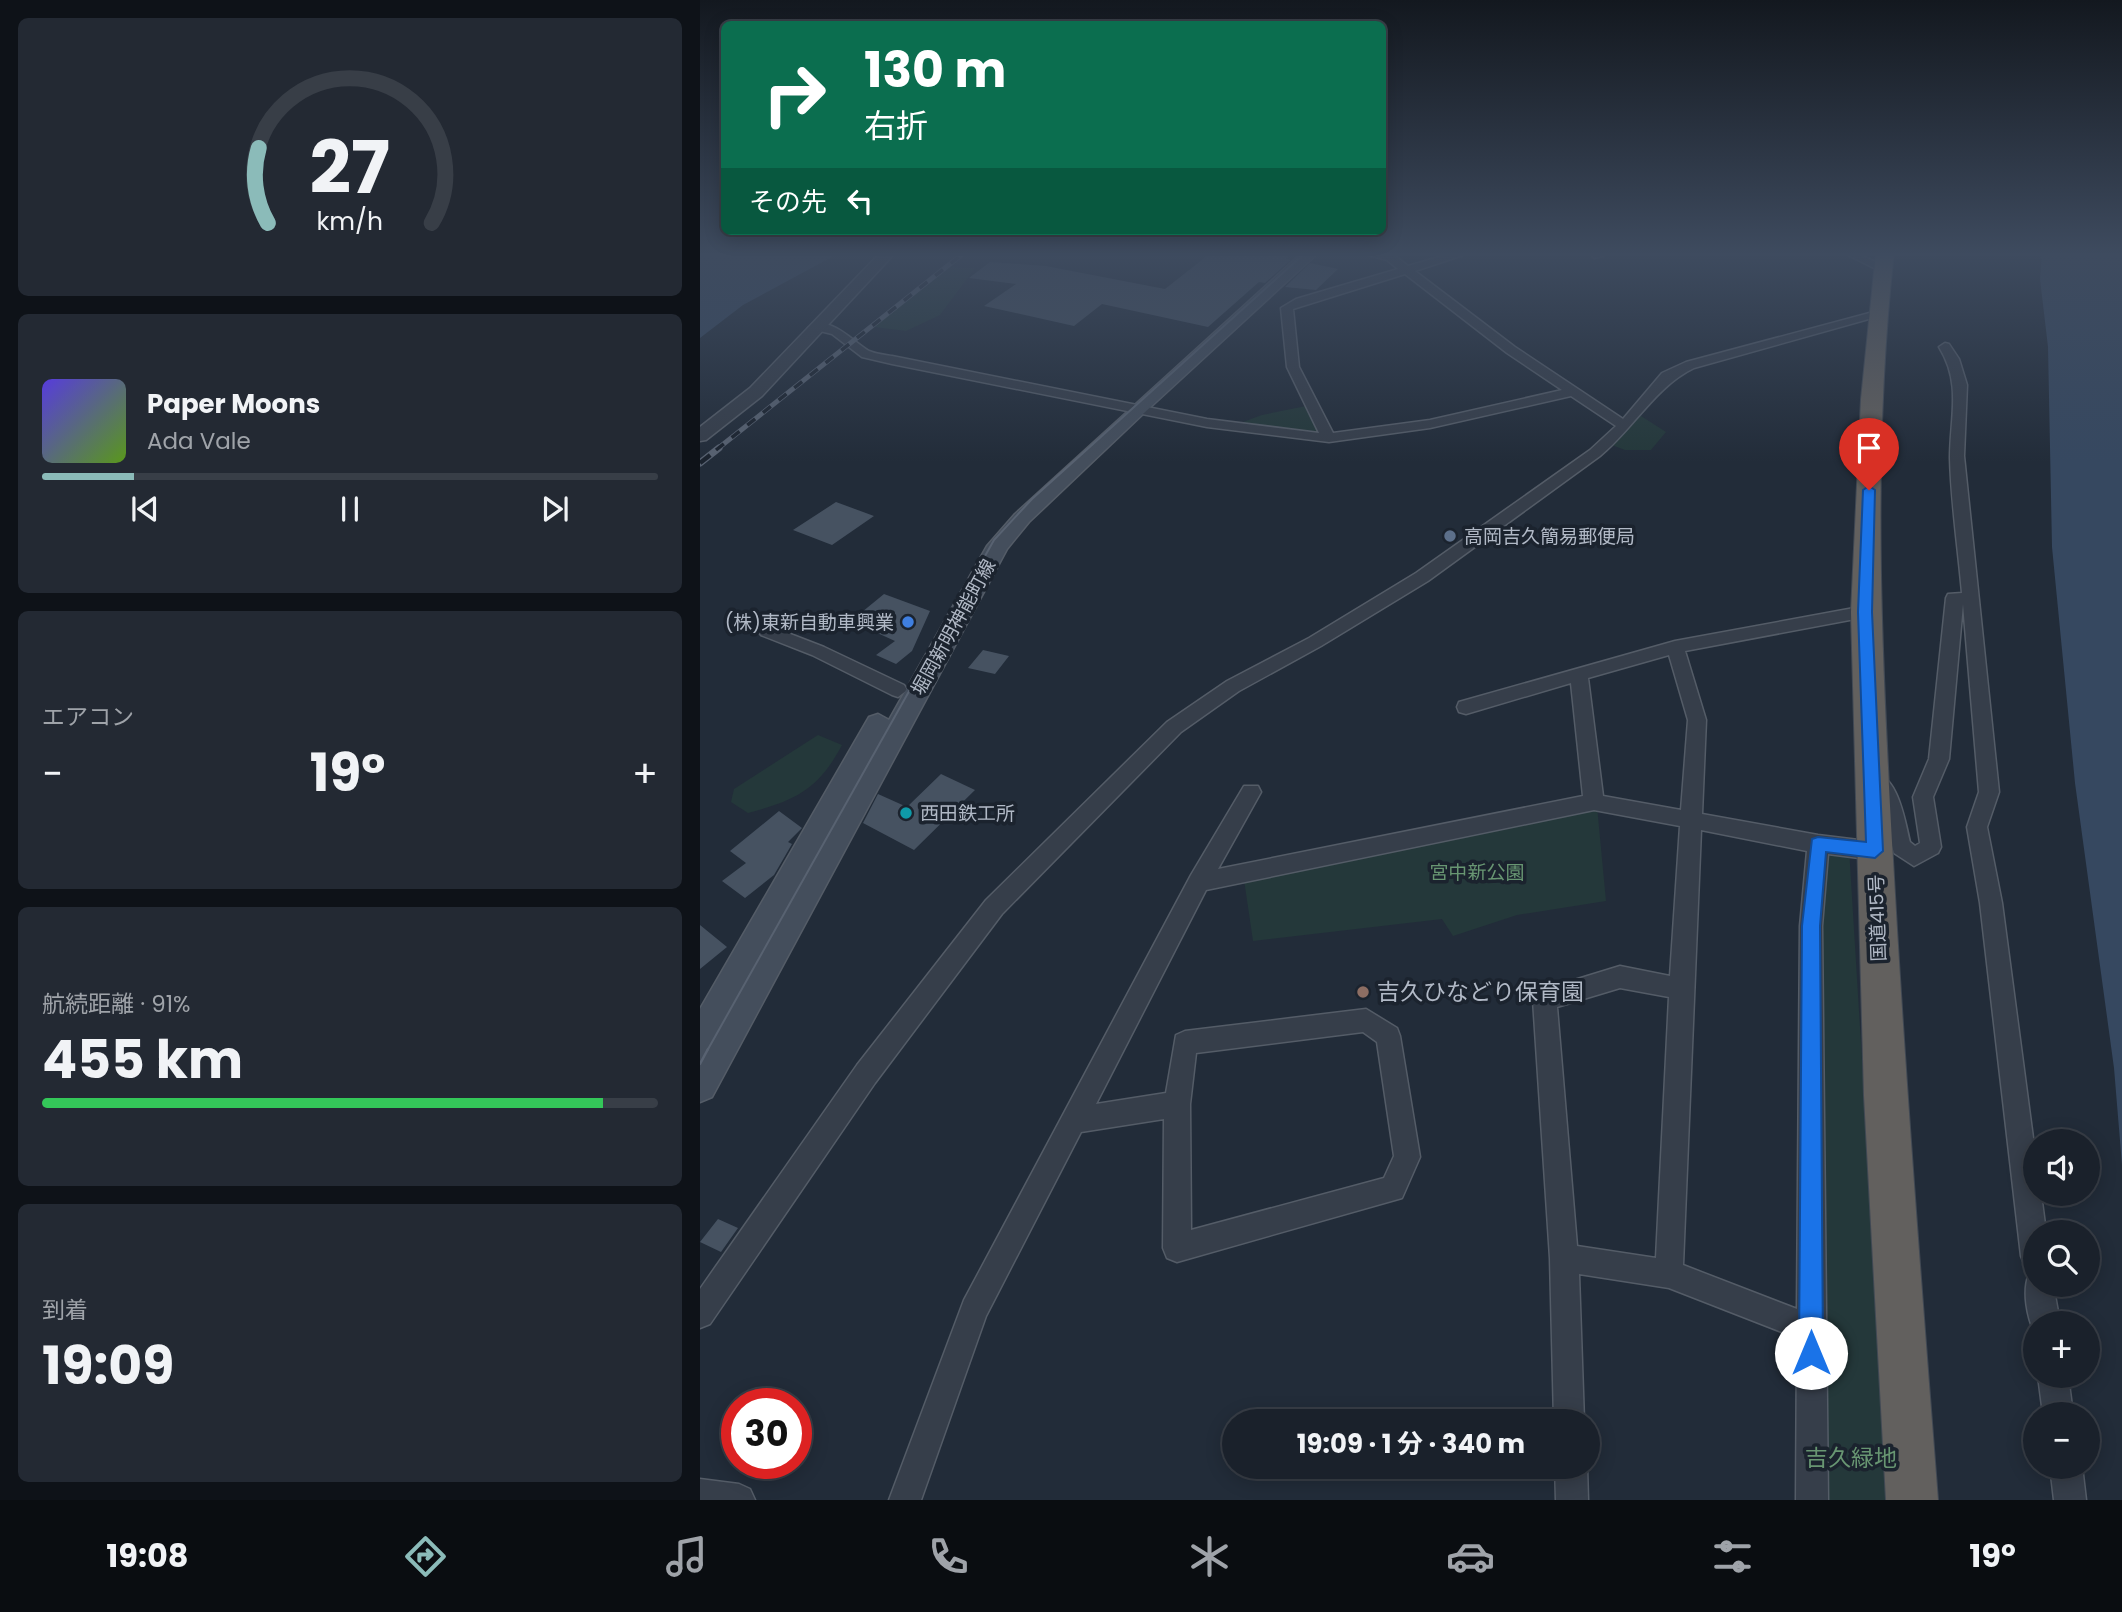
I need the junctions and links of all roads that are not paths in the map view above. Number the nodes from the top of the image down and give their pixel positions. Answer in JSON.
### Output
{"nodes":[{"id":1,"x":820,"y":322,"type":"edge"},
{"id":2,"x":1224,"y":322,"type":"edge"},
{"id":3,"x":1231,"y":322,"type":"edge"},
{"id":4,"x":1288,"y":322,"type":"edge"},
{"id":5,"x":1473,"y":322,"type":"edge"},
{"id":6,"x":1851,"y":322,"type":"edge"},
{"id":7,"x":1877,"y":322,"type":"edge"},
{"id":8,"x":814,"y":328,"type":"junction"},
{"id":9,"x":1945,"y":347,"type":"dead end"},
{"id":10,"x":1576,"y":391,"type":"junction"},
{"id":11,"x":1132,"y":408,"type":"junction"},
{"id":12,"x":1623,"y":425,"type":"junction"},
{"id":13,"x":700,"y":436,"type":"edge"},
{"id":14,"x":1329,"y":438,"type":"junction"},
{"id":15,"x":1972,"y":599,"type":"junction"},
{"id":16,"x":1865,"y":612,"type":"junction"},
{"id":17,"x":767,"y":631,"type":"dead end"},
{"id":18,"x":1675,"y":647,"type":"junction"},
{"id":19,"x":1579,"y":675,"type":"junction"},
{"id":20,"x":898,"y":690,"type":"junction"},
{"id":21,"x":1466,"y":707,"type":"dead end"},
{"id":22,"x":1870,"y":778,"type":"junction"},
{"id":23,"x":1251,"y":792,"type":"dead end"},
{"id":24,"x":1594,"y":802,"type":"junction"},
{"id":25,"x":1690,"y":820,"type":"junction"},
{"id":26,"x":1818,"y":844,"type":"junction"},
{"id":27,"x":1875,"y":851,"type":"junction"},
{"id":28,"x":1199,"y":882,"type":"junction"},
{"id":29,"x":1681,"y":989,"type":"junction"},
{"id":30,"x":700,"y":1040,"type":"edge"},
{"id":31,"x":700,"y":1086,"type":"edge"},
{"id":32,"x":1177,"y":1104,"type":"junction"},
{"id":33,"x":1076,"y":1121,"type":"junction"},
{"id":34,"x":2031,"y":1220,"type":"edge"},
{"id":35,"x":1564,"y":1258,"type":"junction"},
{"id":36,"x":1669,"y":1274,"type":"junction"},
{"id":37,"x":700,"y":1314,"type":"edge"},
{"id":38,"x":1811,"y":1329,"type":"junction"},
{"id":39,"x":1569,"y":1409,"type":"edge"},
{"id":40,"x":1571,"y":1479,"type":"edge"},
{"id":41,"x":2068,"y":1479,"type":"edge"},
{"id":42,"x":700,"y":1495,"type":"edge"},
{"id":43,"x":739,"y":1500,"type":"edge"},
{"id":44,"x":905,"y":1500,"type":"edge"},
{"id":45,"x":1572,"y":1500,"type":"edge"},
{"id":46,"x":1812,"y":1500,"type":"edge"},
{"id":47,"x":1912,"y":1500,"type":"edge"},
{"id":48,"x":2070,"y":1500,"type":"edge"}],
"edges":[{"from":1,"to":8,"type":"street"},
{"from":2,"to":11,"type":"main road","name":"堀岡新明神能町線"},
{"from":3,"to":11,"type":"main road","name":"堀岡新明神能町線"},
{"from":4,"to":14,"type":"street"},
{"from":5,"to":10,"type":"street"},
{"from":6,"to":12,"type":"street"},
{"from":7,"to":16,"type":"highway","name":"国道415号"},
{"from":8,"to":11,"type":"street"},
{"from":8,"to":13,"type":"street"},
{"from":9,"to":15,"type":"street"},
{"from":10,"to":12,"type":"street"},
{"from":10,"to":14,"type":"street"},
{"from":11,"to":14,"type":"street"},
{"from":11,"to":20,"type":"main road","name":"堀岡新明神能町線"},
{"from":11,"to":31,"type":"main road","name":"堀岡新明神能町線"},
{"from":12,"to":37,"type":"street"},
{"from":15,"to":22,"type":"street"},
{"from":15,"to":34,"type":"street"},
{"from":16,"to":18,"type":"street"},
{"from":16,"to":22,"type":"highway","name":"国道415号"},
{"from":17,"to":20,"type":"street"},
{"from":18,"to":19,"type":"street"},
{"from":18,"to":25,"type":"street"},
{"from":19,"to":21,"type":"street"},
{"from":19,"to":24,"type":"street"},
{"from":20,"to":30,"type":"main road","name":"堀岡新明神能町線"},
{"from":22,"to":27,"type":"highway","name":"国道415号"},
{"from":23,"to":28,"type":"street"},
{"from":24,"to":25,"type":"street"},
{"from":24,"to":28,"type":"street"},
{"from":25,"to":26,"type":"street"},
{"from":25,"to":29,"type":"street"},
{"from":26,"to":27,"type":"street"},
{"from":26,"to":38,"type":"street"},
{"from":27,"to":47,"type":"highway","name":"国道415号"},
{"from":28,"to":33,"type":"street"},
{"from":29,"to":35,"type":"street"},
{"from":29,"to":36,"type":"street"},
{"from":32,"to":32,"type":"street"},
{"from":32,"to":33,"type":"street"},
{"from":33,"to":44,"type":"street"},
{"from":35,"to":36,"type":"street"},
{"from":35,"to":39,"type":"street"},
{"from":36,"to":38,"type":"street"},
{"from":38,"to":46,"type":"street"},
{"from":40,"to":45,"type":"street"},
{"from":41,"to":48,"type":"street"},
{"from":42,"to":43,"type":"street"}]}
